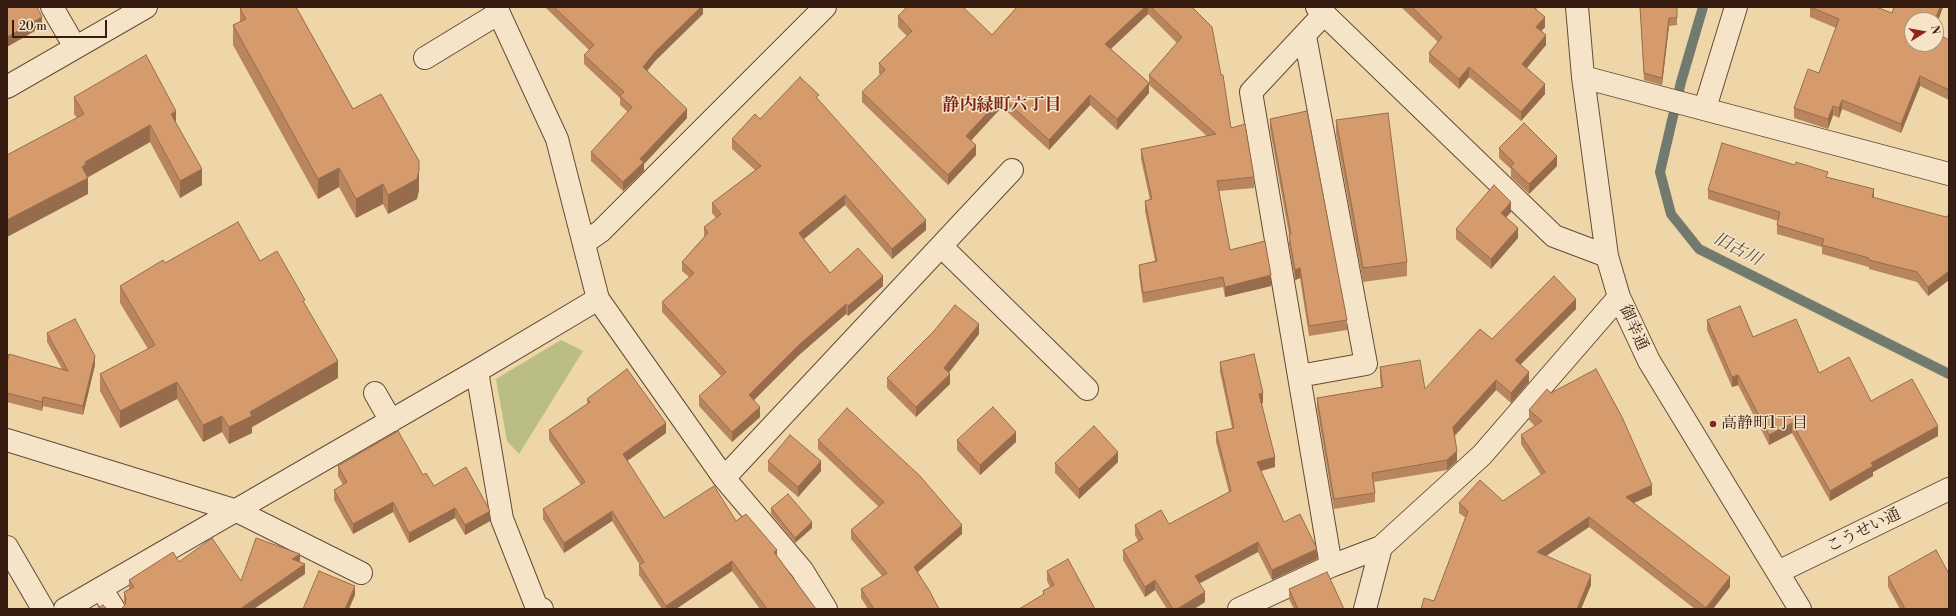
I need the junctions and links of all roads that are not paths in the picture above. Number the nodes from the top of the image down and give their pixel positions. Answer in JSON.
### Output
{"nodes":[{"id":1,"x":52,"y":7,"type":"edge"},
{"id":2,"x":146,"y":7,"type":"edge"},
{"id":3,"x":825,"y":7,"type":"edge"},
{"id":4,"x":1577,"y":7,"type":"edge"},
{"id":5,"x":1736,"y":7,"type":"edge"},
{"id":6,"x":497,"y":10,"type":"edge"},
{"id":7,"x":1321,"y":10,"type":"edge"},
{"id":8,"x":1305,"y":36,"type":"junction"},
{"id":9,"x":75,"y":47,"type":"junction"},
{"id":10,"x":426,"y":58,"type":"dead end"},
{"id":11,"x":1583,"y":77,"type":"junction"},
{"id":12,"x":7,"y":87,"type":"edge"},
{"id":13,"x":1701,"y":107,"type":"junction"},
{"id":14,"x":1012,"y":170,"type":"dead end"},
{"id":15,"x":1949,"y":174,"type":"edge"},
{"id":16,"x":584,"y":243,"type":"junction"},
{"id":17,"x":941,"y":246,"type":"junction"},
{"id":18,"x":1608,"y":256,"type":"junction"},
{"id":19,"x":1619,"y":297,"type":"junction"},
{"id":20,"x":598,"y":299,"type":"junction"},
{"id":21,"x":477,"y":371,"type":"junction"},
{"id":22,"x":1299,"y":376,"type":"junction"},
{"id":23,"x":1088,"y":389,"type":"dead end"},
{"id":24,"x":376,"y":393,"type":"dead end"},
{"id":25,"x":391,"y":421,"type":"junction"},
{"id":26,"x":7,"y":440,"type":"edge"},
{"id":27,"x":724,"y":478,"type":"junction"},
{"id":28,"x":1949,"y":489,"type":"edge"},
{"id":29,"x":237,"y":511,"type":"junction"},
{"id":30,"x":7,"y":546,"type":"edge"},
{"id":31,"x":1381,"y":547,"type":"junction"},
{"id":32,"x":1331,"y":566,"type":"junction"},
{"id":33,"x":1778,"y":572,"type":"junction"},
{"id":34,"x":361,"y":573,"type":"dead end"},
{"id":35,"x":101,"y":588,"type":"junction"},
{"id":36,"x":43,"y":609,"type":"edge"},
{"id":37,"x":65,"y":609,"type":"edge"},
{"id":38,"x":114,"y":609,"type":"edge"},
{"id":39,"x":542,"y":609,"type":"edge"},
{"id":40,"x":826,"y":609,"type":"edge"},
{"id":41,"x":1239,"y":609,"type":"edge"},
{"id":42,"x":1365,"y":609,"type":"edge"},
{"id":43,"x":1800,"y":609,"type":"edge"}],
"edges":[{"from":1,"to":9,"type":"street"},
{"from":2,"to":9,"type":"street"},
{"from":3,"to":16,"type":"street"},
{"from":4,"to":11,"type":"street","name":"御幸通"},
{"from":5,"to":13,"type":"street"},
{"from":6,"to":10,"type":"street"},
{"from":6,"to":16,"type":"street"},
{"from":7,"to":8,"type":"street"},
{"from":7,"to":18,"type":"street"},
{"from":8,"to":22,"type":"street"},
{"from":8,"to":22,"type":"street"},
{"from":9,"to":12,"type":"street"},
{"from":11,"to":13,"type":"street"},
{"from":11,"to":18,"type":"street","name":"御幸通"},
{"from":13,"to":15,"type":"street"},
{"from":14,"to":17,"type":"street"},
{"from":16,"to":20,"type":"street"},
{"from":17,"to":23,"type":"street"},
{"from":17,"to":27,"type":"street"},
{"from":18,"to":19,"type":"street","name":"御幸通"},
{"from":19,"to":31,"type":"street"},
{"from":19,"to":33,"type":"street","name":"御幸通"},
{"from":20,"to":21,"type":"street"},
{"from":20,"to":27,"type":"street"},
{"from":21,"to":25,"type":"street"},
{"from":21,"to":39,"type":"street"},
{"from":22,"to":32,"type":"street"},
{"from":24,"to":25,"type":"street"},
{"from":25,"to":29,"type":"street"},
{"from":26,"to":29,"type":"street"},
{"from":27,"to":40,"type":"street"},
{"from":28,"to":33,"type":"street","name":"こうせい通"},
{"from":29,"to":34,"type":"street"},
{"from":29,"to":35,"type":"street"},
{"from":30,"to":36,"type":"street"},
{"from":31,"to":32,"type":"street"},
{"from":31,"to":42,"type":"street"},
{"from":32,"to":41,"type":"street"},
{"from":33,"to":43,"type":"street","name":"御幸通"},
{"from":35,"to":37,"type":"street"},
{"from":35,"to":38,"type":"street"}]}
